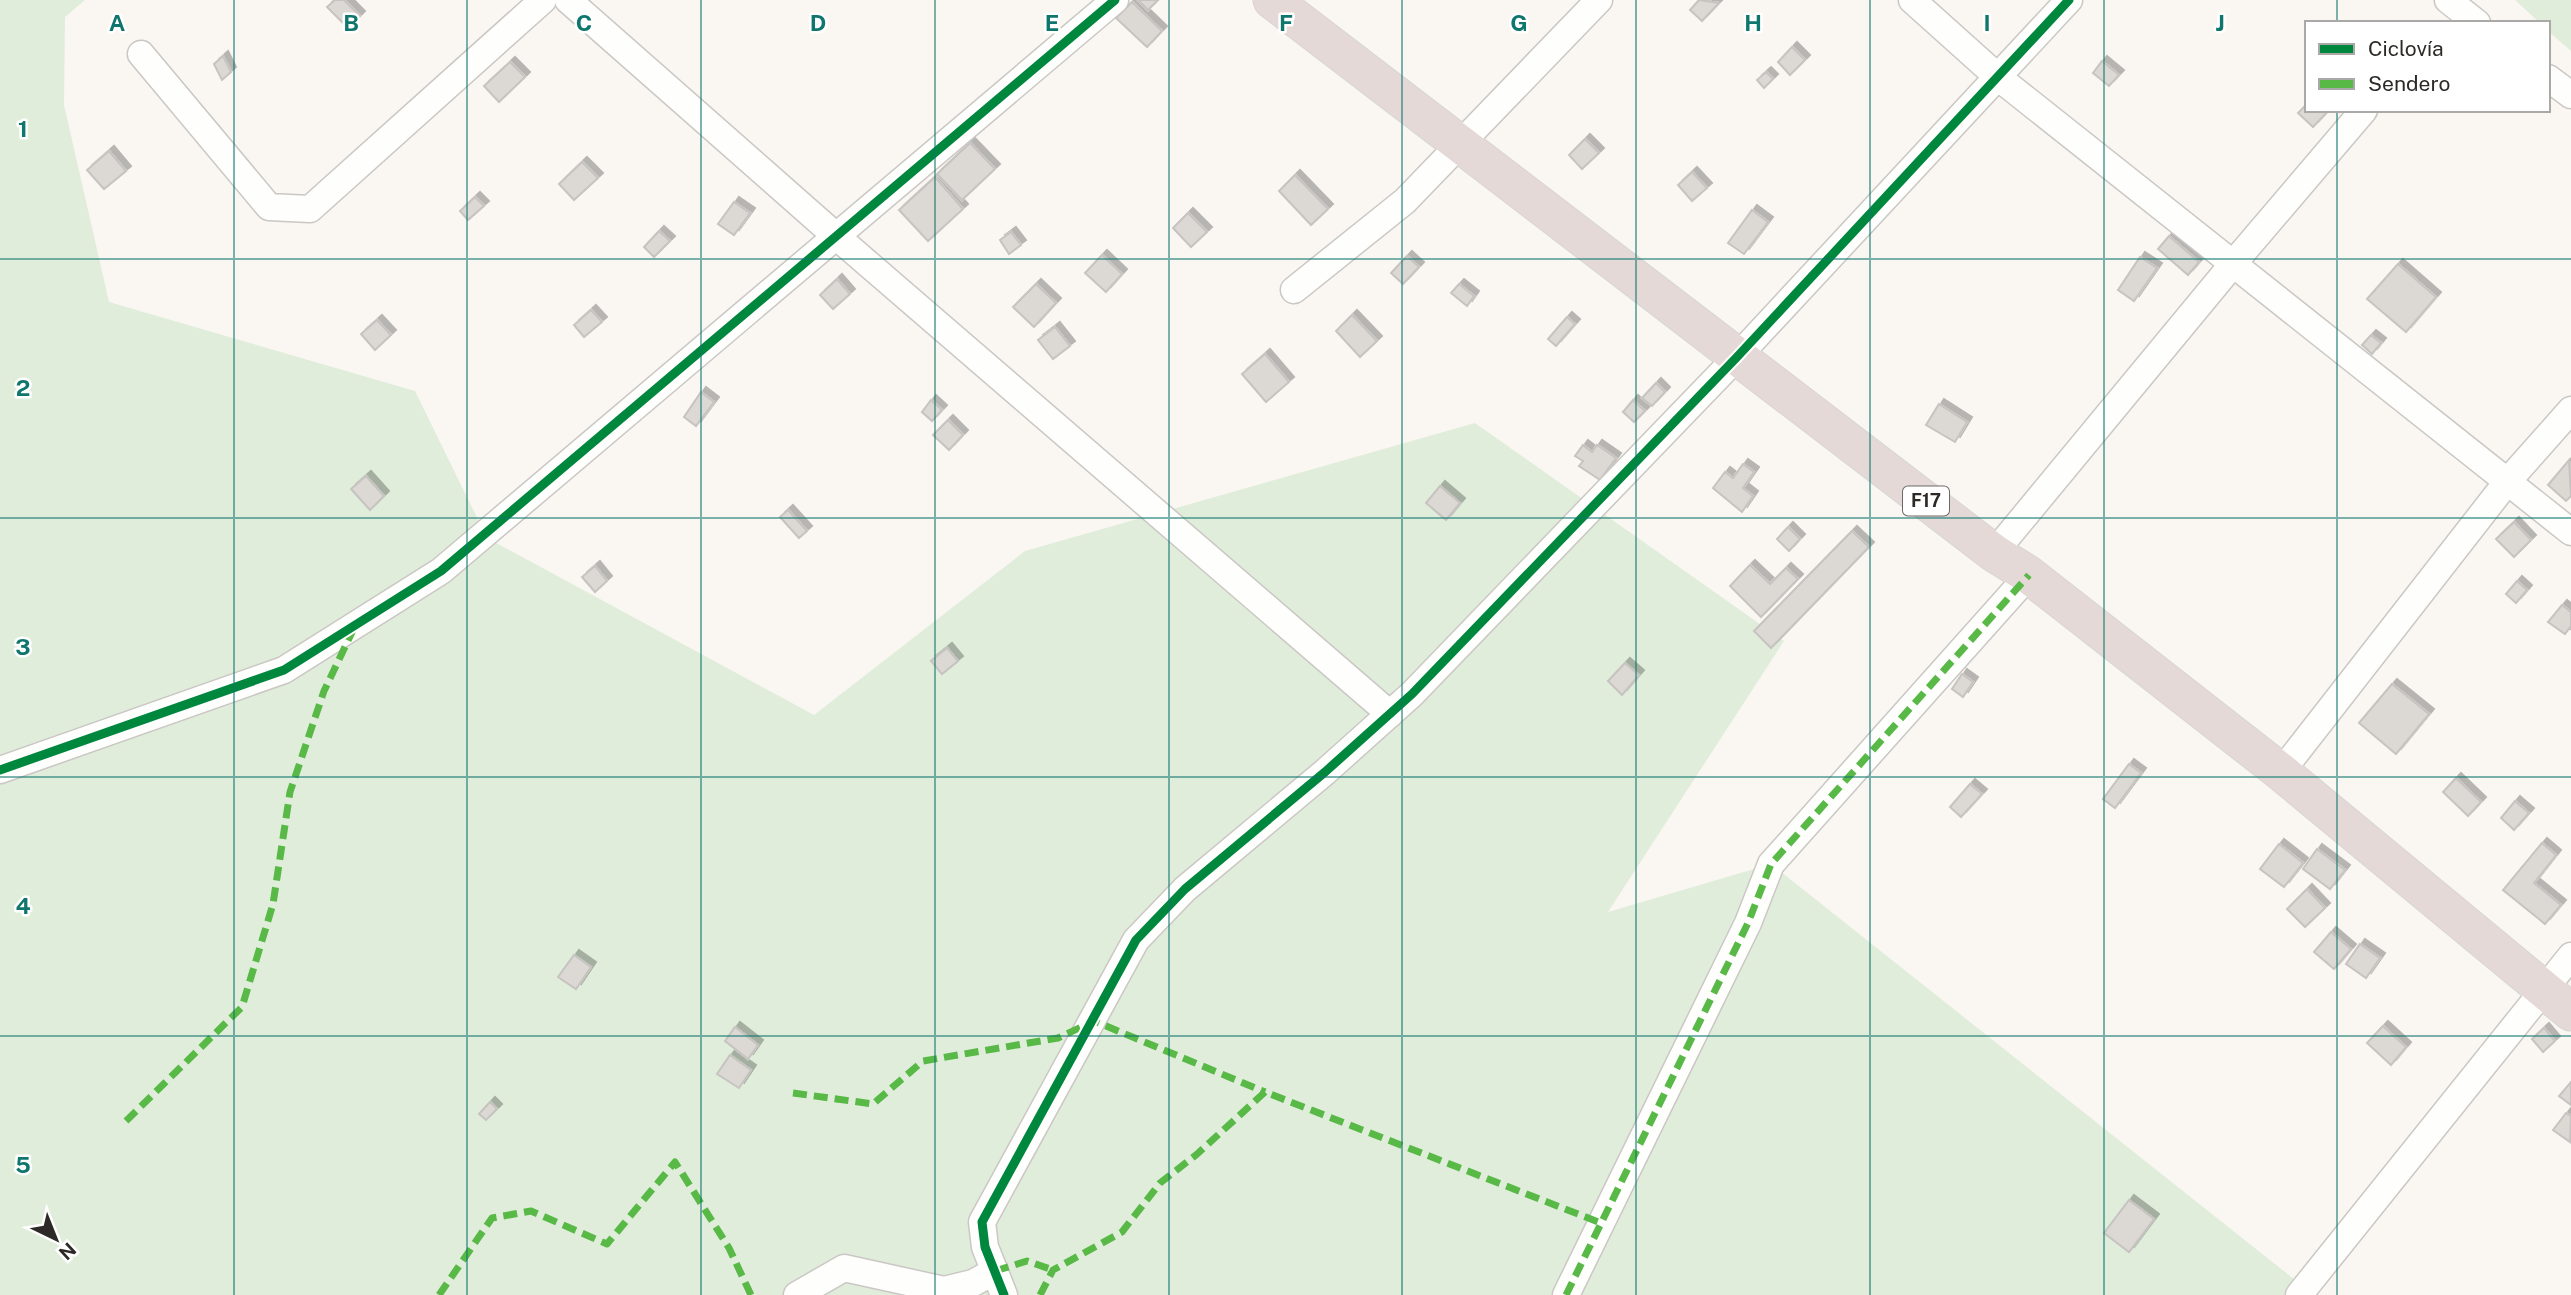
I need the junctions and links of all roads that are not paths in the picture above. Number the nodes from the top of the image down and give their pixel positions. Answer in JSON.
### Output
{"nodes":[{"id":1,"x":543,"y":0,"type":"edge"},
{"id":2,"x":568,"y":0,"type":"edge"},
{"id":3,"x":1115,"y":0,"type":"edge"},
{"id":4,"x":1272,"y":0,"type":"edge"},
{"id":5,"x":1599,"y":0,"type":"edge"},
{"id":6,"x":1912,"y":0,"type":"edge"},
{"id":7,"x":2069,"y":0,"type":"edge"},
{"id":8,"x":2450,"y":7,"type":"edge"},
{"id":9,"x":2474,"y":21,"type":"edge"},
{"id":10,"x":141,"y":54,"type":"dead end"},
{"id":11,"x":1999,"y":78,"type":"junction"},
{"id":12,"x":2550,"y":79,"type":"edge"},
{"id":13,"x":2571,"y":95,"type":"edge"},
{"id":14,"x":2362,"y":112,"type":"edge"},
{"id":15,"x":1458,"y":145,"type":"junction"},
{"id":16,"x":837,"y":237,"type":"junction"},
{"id":17,"x":2232,"y":265,"type":"junction"},
{"id":18,"x":1294,"y":290,"type":"dead end"},
{"id":19,"x":1737,"y":357,"type":"junction"},
{"id":20,"x":2571,"y":410,"type":"edge"},
{"id":21,"x":2507,"y":482,"type":"junction"},
{"id":22,"x":2571,"y":532,"type":"edge"},
{"id":23,"x":1994,"y":553,"type":"junction"},
{"id":24,"x":2029,"y":575,"type":"junction"},
{"id":25,"x":1390,"y":714,"type":"junction"},
{"id":26,"x":0,"y":770,"type":"edge"},
{"id":27,"x":2281,"y":772,"type":"junction"},
{"id":28,"x":2571,"y":956,"type":"edge"},
{"id":29,"x":2543,"y":989,"type":"junction"},
{"id":30,"x":2571,"y":1012,"type":"edge"},
{"id":31,"x":1000,"y":1283,"type":"edge"},
{"id":32,"x":797,"y":1295,"type":"edge"},
{"id":33,"x":1566,"y":1295,"type":"edge"},
{"id":34,"x":2299,"y":1295,"type":"edge"}],
"edges":[{"from":1,"to":10,"type":"street"},
{"from":2,"to":16,"type":"street"},
{"from":3,"to":16,"type":"street"},
{"from":4,"to":15,"type":"highway","number":"F17"},
{"from":5,"to":15,"type":"street"},
{"from":6,"to":11,"type":"street"},
{"from":7,"to":11,"type":"street"},
{"from":8,"to":9,"type":"street"},
{"from":11,"to":17,"type":"street"},
{"from":11,"to":19,"type":"street"},
{"from":12,"to":13,"type":"street"},
{"from":14,"to":17,"type":"street"},
{"from":15,"to":18,"type":"street"},
{"from":15,"to":19,"type":"highway","number":"F17"},
{"from":16,"to":25,"type":"street"},
{"from":16,"to":26,"type":"street"},
{"from":17,"to":21,"type":"street"},
{"from":17,"to":23,"type":"street"},
{"from":19,"to":23,"type":"highway","number":"F17"},
{"from":19,"to":25,"type":"street"},
{"from":20,"to":21,"type":"street"},
{"from":21,"to":22,"type":"street"},
{"from":21,"to":27,"type":"street"},
{"from":23,"to":24,"type":"highway","number":"F17"},
{"from":24,"to":27,"type":"highway","number":"F17"},
{"from":24,"to":33,"type":"street"},
{"from":25,"to":31,"type":"street"},
{"from":27,"to":29,"type":"highway","number":"F17"},
{"from":28,"to":29,"type":"street"},
{"from":29,"to":30,"type":"highway","number":"F17"},
{"from":29,"to":34,"type":"street"},
{"from":31,"to":32,"type":"street"}]}
